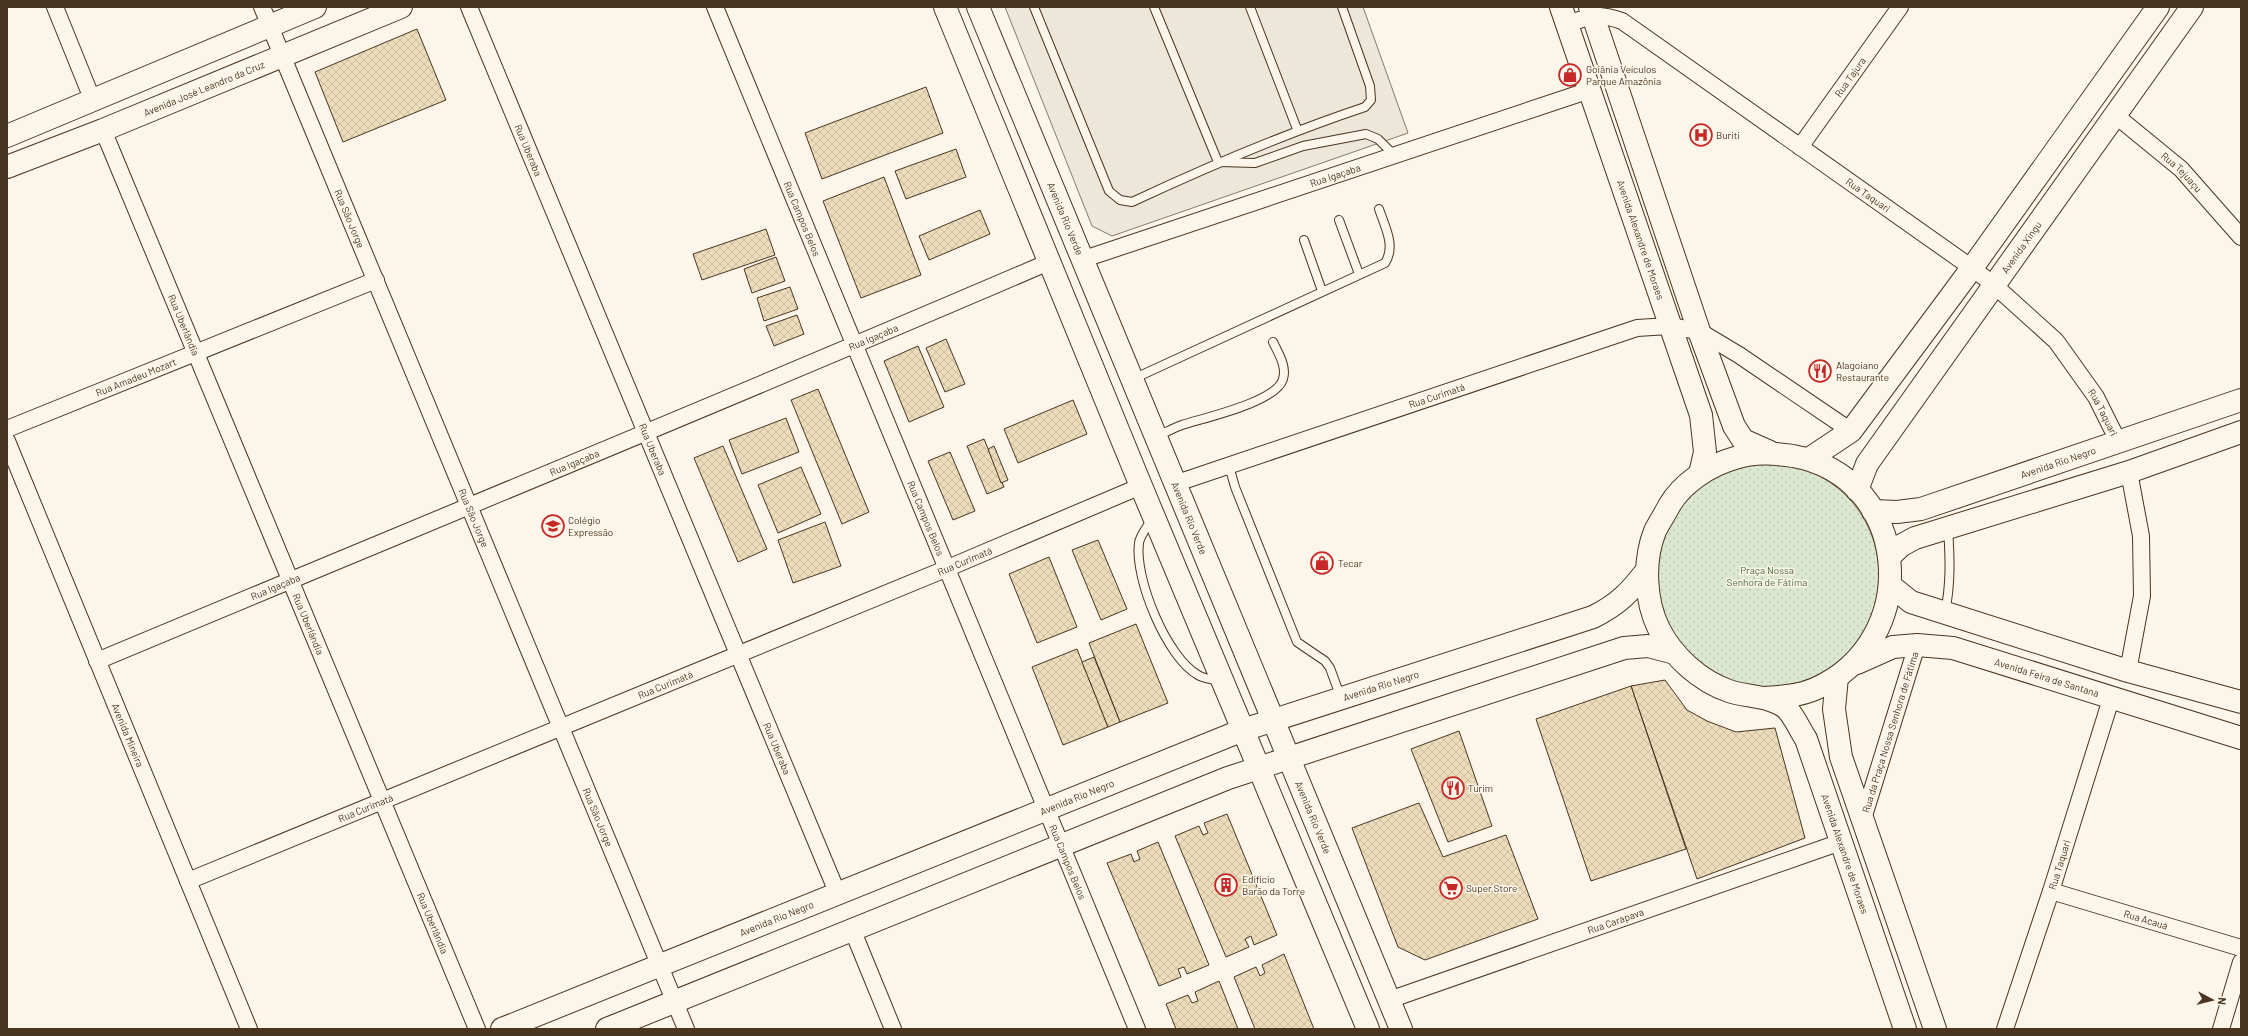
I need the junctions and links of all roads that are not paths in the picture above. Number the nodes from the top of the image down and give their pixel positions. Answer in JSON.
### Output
{"nodes":[{"id":1,"x":54,"y":7,"type":"edge"},
{"id":2,"x":262,"y":7,"type":"edge"},
{"id":3,"x":315,"y":7,"type":"edge"},
{"id":4,"x":401,"y":7,"type":"edge"},
{"id":5,"x":469,"y":7,"type":"edge"},
{"id":6,"x":715,"y":7,"type":"edge"},
{"id":7,"x":945,"y":7,"type":"edge"},
{"id":8,"x":978,"y":7,"type":"edge"},
{"id":9,"x":1034,"y":7,"type":"edge"},
{"id":10,"x":1154,"y":7,"type":"edge"},
{"id":11,"x":1250,"y":7,"type":"edge"},
{"id":12,"x":1342,"y":7,"type":"edge"},
{"id":13,"x":1900,"y":7,"type":"edge"},
{"id":14,"x":2158,"y":7,"type":"edge"},
{"id":15,"x":2192,"y":7,"type":"edge"},
{"id":16,"x":1591,"y":11,"type":"edge"},
{"id":17,"x":1564,"y":16,"type":"edge"},
{"id":18,"x":270,"y":27,"type":"junction"},
{"id":19,"x":283,"y":56,"type":"junction"},
{"id":20,"x":1590,"y":90,"type":"junction"},
{"id":21,"x":93,"y":101,"type":"junction"},
{"id":22,"x":2115,"y":115,"type":"junction"},
{"id":23,"x":1297,"y":129,"type":"junction"},
{"id":24,"x":103,"y":130,"type":"junction"},
{"id":25,"x":7,"y":136,"type":"edge"},
{"id":26,"x":1800,"y":147,"type":"junction"},
{"id":27,"x":1394,"y":155,"type":"junction"},
{"id":28,"x":1218,"y":162,"type":"junction"},
{"id":29,"x":7,"y":167,"type":"edge"},
{"id":30,"x":1379,"y":209,"type":"dead end"},
{"id":31,"x":1339,"y":220,"type":"dead end"},
{"id":32,"x":2241,"y":237,"type":"edge"},
{"id":33,"x":1304,"y":240,"type":"dead end"},
{"id":34,"x":1081,"y":260,"type":"junction"},
{"id":35,"x":1049,"y":262,"type":"junction"},
{"id":36,"x":1972,"y":268,"type":"junction"},
{"id":37,"x":1359,"y":274,"type":"junction"},
{"id":38,"x":376,"y":280,"type":"junction"},
{"id":39,"x":1994,"y":285,"type":"junction"},
{"id":40,"x":1322,"y":291,"type":"junction"},
{"id":41,"x":1669,"y":326,"type":"junction"},
{"id":42,"x":1699,"y":331,"type":"junction"},
{"id":43,"x":1273,"y":342,"type":"dead end"},
{"id":44,"x":854,"y":346,"type":"junction"},
{"id":45,"x":196,"y":353,"type":"junction"},
{"id":46,"x":1132,"y":379,"type":"junction"},
{"id":47,"x":2241,"y":400,"type":"edge"},
{"id":48,"x":7,"y":429,"type":"edge"},
{"id":49,"x":1851,"y":431,"type":"junction"},
{"id":50,"x":2241,"y":432,"type":"edge"},
{"id":51,"x":647,"y":434,"type":"junction"},
{"id":52,"x":1157,"y":436,"type":"junction"},
{"id":53,"x":7,"y":441,"type":"edge"},
{"id":54,"x":2119,"y":443,"type":"junction"},
{"id":55,"x":1771,"y":452,"type":"junction"},
{"id":56,"x":1809,"y":459,"type":"junction"},
{"id":57,"x":1229,"y":466,"type":"junction"},
{"id":58,"x":2129,"y":472,"type":"junction"},
{"id":59,"x":1700,"y":474,"type":"junction"},
{"id":60,"x":1177,"y":484,"type":"junction"},
{"id":61,"x":1140,"y":486,"type":"junction"},
{"id":62,"x":1857,"y":490,"type":"junction"},
{"id":63,"x":469,"y":505,"type":"junction"},
{"id":64,"x":1873,"y":511,"type":"junction"},
{"id":65,"x":1154,"y":517,"type":"junction"},
{"id":66,"x":1948,"y":528,"type":"junction"},
{"id":67,"x":1890,"y":556,"type":"junction"},
{"id":68,"x":948,"y":568,"type":"junction"},
{"id":69,"x":1647,"y":570,"type":"junction"},
{"id":70,"x":290,"y":580,"type":"junction"},
{"id":71,"x":1891,"y":586,"type":"junction"},
{"id":72,"x":1945,"y":612,"type":"junction"},
{"id":73,"x":1917,"y":645,"type":"junction"},
{"id":74,"x":1675,"y":653,"type":"junction"},
{"id":75,"x":738,"y":654,"type":"junction"},
{"id":76,"x":98,"y":661,"type":"junction"},
{"id":77,"x":2128,"y":670,"type":"junction"},
{"id":78,"x":1845,"y":671,"type":"junction"},
{"id":79,"x":1223,"y":682,"type":"junction"},
{"id":80,"x":1341,"y":698,"type":"junction"},
{"id":81,"x":1762,"y":698,"type":"junction"},
{"id":82,"x":2111,"y":699,"type":"junction"},
{"id":83,"x":2241,"y":702,"type":"edge"},
{"id":84,"x":1273,"y":720,"type":"junction"},
{"id":85,"x":562,"y":728,"type":"junction"},
{"id":86,"x":1243,"y":730,"type":"junction"},
{"id":87,"x":2241,"y":738,"type":"edge"},
{"id":88,"x":1289,"y":758,"type":"junction"},
{"id":89,"x":1258,"y":768,"type":"junction"},
{"id":90,"x":383,"y":801,"type":"junction"},
{"id":91,"x":1047,"y":808,"type":"junction"},
{"id":92,"x":1863,"y":819,"type":"junction"},
{"id":93,"x":1841,"y":842,"type":"junction"},
{"id":94,"x":1062,"y":844,"type":"junction"},
{"id":95,"x":188,"y":881,"type":"junction"},
{"id":96,"x":2051,"y":891,"type":"junction"},
{"id":97,"x":837,"y":892,"type":"junction"},
{"id":98,"x":852,"y":928,"type":"junction"},
{"id":99,"x":2241,"y":948,"type":"edge"},
{"id":100,"x":2241,"y":962,"type":"edge"},
{"id":101,"x":660,"y":964,"type":"junction"},
{"id":102,"x":1389,"y":1000,"type":"junction"},
{"id":103,"x":675,"y":1001,"type":"junction"},
{"id":104,"x":249,"y":1029,"type":"edge"},
{"id":105,"x":477,"y":1029,"type":"edge"},
{"id":106,"x":502,"y":1029,"type":"edge"},
{"id":107,"x":606,"y":1029,"type":"edge"},
{"id":108,"x":686,"y":1029,"type":"edge"},
{"id":109,"x":893,"y":1029,"type":"edge"},
{"id":110,"x":1137,"y":1029,"type":"edge"},
{"id":111,"x":1368,"y":1029,"type":"edge"},
{"id":112,"x":1401,"y":1029,"type":"edge"},
{"id":113,"x":1905,"y":1029,"type":"edge"},
{"id":114,"x":1935,"y":1029,"type":"edge"},
{"id":115,"x":2005,"y":1029,"type":"edge"},
{"id":116,"x":2221,"y":1029,"type":"edge"}],
"edges":[{"from":1,"to":21,"type":"street"},
{"from":2,"to":18,"type":"street","name":"Rua São Jorge"},
{"from":3,"to":18,"type":"main road"},
{"from":4,"to":19,"type":"main road","name":"Avenida José Leandro da Cruz"},
{"from":5,"to":51,"type":"street","name":"Rua Uberaba"},
{"from":6,"to":44,"type":"street","name":"Rua Campos Belos"},
{"from":7,"to":35,"type":"main road"},
{"from":8,"to":34,"type":"main road","name":"Avenida Rio Verde"},
{"from":9,"to":28,"type":"lane"},
{"from":10,"to":28,"type":"lane"},
{"from":11,"to":23,"type":"lane"},
{"from":12,"to":23,"type":"lane"},
{"from":13,"to":26,"type":"street","name":"Rua Tajura"},
{"from":14,"to":36,"type":"main road"},
{"from":15,"to":22,"type":"main road","name":"Avenida Xingu"},
{"from":16,"to":17,"type":"street","name":"Rua Taquari"},
{"from":16,"to":26,"type":"street","name":"Rua Taquari"},
{"from":16,"to":42,"type":"main road"},
{"from":17,"to":20,"type":"main road","name":"Avenida Alexandre de Moraes"},
{"from":18,"to":19,"type":"street","name":"Rua São Jorge"},
{"from":18,"to":21,"type":"main road"},
{"from":19,"to":24,"type":"main road","name":"Avenida José Leandro da Cruz"},
{"from":19,"to":38,"type":"street","name":"Rua São Jorge"},
{"from":20,"to":27,"type":"street","name":"Rua Igaçaba"},
{"from":20,"to":41,"type":"main road","name":"Avenida Alexandre de Moraes"},
{"from":21,"to":25,"type":"main road"},
{"from":22,"to":32,"type":"street","name":"Rua Tejuaçu"},
{"from":22,"to":39,"type":"main road","name":"Avenida Xingu"},
{"from":23,"to":28,"type":"lane"},
{"from":24,"to":29,"type":"main road","name":"Avenida José Leandro da Cruz"},
{"from":24,"to":45,"type":"street","name":"Rua Uberlândia"},
{"from":26,"to":36,"type":"street","name":"Rua Taquari"},
{"from":27,"to":28,"type":"lane"},
{"from":27,"to":34,"type":"street","name":"Rua Igaçaba"},
{"from":30,"to":37,"type":"lane"},
{"from":31,"to":37,"type":"lane"},
{"from":33,"to":40,"type":"lane"},
{"from":34,"to":46,"type":"main road","name":"Avenida Rio Verde"},
{"from":35,"to":44,"type":"street","name":"Rua Igaçaba"},
{"from":35,"to":61,"type":"main road"},
{"from":36,"to":39,"type":"street","name":"Rua Taquari"},
{"from":36,"to":49,"type":"main road"},
{"from":37,"to":40,"type":"lane"},
{"from":38,"to":45,"type":"street","name":"Rua Amadeu Mozart"},
{"from":38,"to":63,"type":"street","name":"Rua São Jorge"},
{"from":39,"to":54,"type":"street","name":"Rua Taquari"},
{"from":39,"to":62,"type":"main road","name":"Avenida Xingu"},
{"from":40,"to":46,"type":"lane"},
{"from":41,"to":42,"type":"street","name":"Rua Curimatá"},
{"from":41,"to":57,"type":"street","name":"Rua Curimatá"},
{"from":41,"to":59,"type":"main road","name":"Avenida Alexandre de Moraes"},
{"from":42,"to":49,"type":"street"},
{"from":42,"to":55,"type":"main road"},
{"from":43,"to":52,"type":"lane"},
{"from":44,"to":51,"type":"street","name":"Rua Igaçaba"},
{"from":44,"to":68,"type":"street","name":"Rua Campos Belos"},
{"from":45,"to":48,"type":"street","name":"Rua Amadeu Mozart"},
{"from":45,"to":70,"type":"street","name":"Rua Uberlândia"},
{"from":46,"to":52,"type":"main road","name":"Avenida Rio Verde"},
{"from":47,"to":54,"type":"main road","name":"Avenida Rio Negro"},
{"from":49,"to":56,"type":"main road"},
{"from":50,"to":58,"type":"main road"},
{"from":51,"to":63,"type":"street","name":"Rua Igaçaba"},
{"from":51,"to":75,"type":"street","name":"Rua Uberaba"},
{"from":52,"to":60,"type":"main road","name":"Avenida Rio Verde"},
{"from":53,"to":76,"type":"street","name":"Avenida Mineira"},
{"from":54,"to":64,"type":"main road","name":"Avenida Rio Negro"},
{"from":55,"to":56,"type":"main road"},
{"from":55,"to":59,"type":"main road"},
{"from":56,"to":62,"type":"main road"},
{"from":57,"to":60,"type":"street","name":"Rua Curimatá"},
{"from":57,"to":80,"type":"lane"},
{"from":58,"to":66,"type":"main road"},
{"from":58,"to":77,"type":"street"},
{"from":59,"to":69,"type":"main road"},
{"from":60,"to":84,"type":"main road","name":"Avenida Rio Verde"},
{"from":61,"to":65,"type":"main road"},
{"from":61,"to":68,"type":"street","name":"Rua Curimatá"},
{"from":62,"to":64,"type":"main road"},
{"from":63,"to":70,"type":"street","name":"Rua Igaçaba"},
{"from":63,"to":85,"type":"street","name":"Rua São Jorge"},
{"from":64,"to":67,"type":"main road"},
{"from":65,"to":79,"type":"main road"},
{"from":65,"to":79,"type":"lane"},
{"from":66,"to":67,"type":"main road"},
{"from":66,"to":72,"type":"lane"},
{"from":67,"to":71,"type":"main road"},
{"from":68,"to":75,"type":"street","name":"Rua Curimatá"},
{"from":68,"to":91,"type":"street","name":"Rua Campos Belos"},
{"from":69,"to":74,"type":"main road"},
{"from":69,"to":80,"type":"main road","name":"Avenida Rio Negro"},
{"from":70,"to":76,"type":"street","name":"Rua Igaçaba"},
{"from":70,"to":90,"type":"street","name":"Rua Uberlândia"},
{"from":71,"to":72,"type":"main road"},
{"from":71,"to":78,"type":"main road"},
{"from":72,"to":77,"type":"main road"},
{"from":73,"to":78,"type":"main road","name":"Avenida Feira de Santana"},
{"from":73,"to":82,"type":"main road","name":"Avenida Feira de Santana"},
{"from":73,"to":92,"type":"street","name":"Rua da Praça Nossa Senhora de Fátima"},
{"from":74,"to":81,"type":"main road"},
{"from":74,"to":88,"type":"main road"},
{"from":75,"to":85,"type":"street","name":"Rua Curimatá"},
{"from":75,"to":97,"type":"street","name":"Rua Uberaba"},
{"from":76,"to":95,"type":"street","name":"Avenida Mineira"},
{"from":77,"to":83,"type":"main road"},
{"from":78,"to":81,"type":"main road","name":"Avenida Feira de Santana"},
{"from":78,"to":92,"type":"main road"},
{"from":79,"to":86,"type":"main road"},
{"from":80,"to":84,"type":"main road","name":"Avenida Rio Negro"},
{"from":81,"to":93,"type":"main road","name":"Avenida Alexandre de Moraes"},
{"from":82,"to":87,"type":"main road","name":"Avenida Feira de Santana"},
{"from":82,"to":96,"type":"street","name":"Rua Taquari"},
{"from":84,"to":86,"type":"main road","name":"Avenida Rio Negro"},
{"from":84,"to":88,"type":"main road","name":"Avenida Rio Verde"},
{"from":85,"to":90,"type":"street","name":"Rua Curimatá"},
{"from":85,"to":101,"type":"street","name":"Rua São Jorge"},
{"from":86,"to":89,"type":"main road"},
{"from":86,"to":91,"type":"main road","name":"Avenida Rio Negro"},
{"from":88,"to":89,"type":"main road"},
{"from":88,"to":102,"type":"main road","name":"Avenida Rio Verde"},
{"from":89,"to":94,"type":"main road"},
{"from":89,"to":111,"type":"main road"},
{"from":90,"to":95,"type":"street","name":"Rua Curimatá"},
{"from":90,"to":105,"type":"street","name":"Rua Uberlândia"},
{"from":91,"to":94,"type":"street","name":"Rua Campos Belos"},
{"from":91,"to":97,"type":"main road","name":"Avenida Rio Negro"},
{"from":92,"to":114,"type":"main road"},
{"from":93,"to":102,"type":"street","name":"Rua Carapava"},
{"from":93,"to":113,"type":"main road","name":"Avenida Alexandre de Moraes"},
{"from":94,"to":98,"type":"main road"},
{"from":94,"to":110,"type":"street","name":"Rua Campos Belos"},
{"from":95,"to":104,"type":"street","name":"Avenida Mineira"},
{"from":96,"to":99,"type":"street","name":"Rua Acauá"},
{"from":96,"to":115,"type":"street","name":"Rua Taquari"},
{"from":97,"to":101,"type":"main road","name":"Avenida Rio Negro"},
{"from":98,"to":103,"type":"main road"},
{"from":98,"to":109,"type":"street"},
{"from":100,"to":116,"type":"street"},
{"from":101,"to":103,"type":"street","name":"Rua São Jorge"},
{"from":101,"to":106,"type":"main road","name":"Avenida Rio Negro"},
{"from":102,"to":112,"type":"main road","name":"Avenida Rio Verde"},
{"from":103,"to":107,"type":"main road"},
{"from":103,"to":108,"type":"street","name":"Rua São Jorge"}]}
